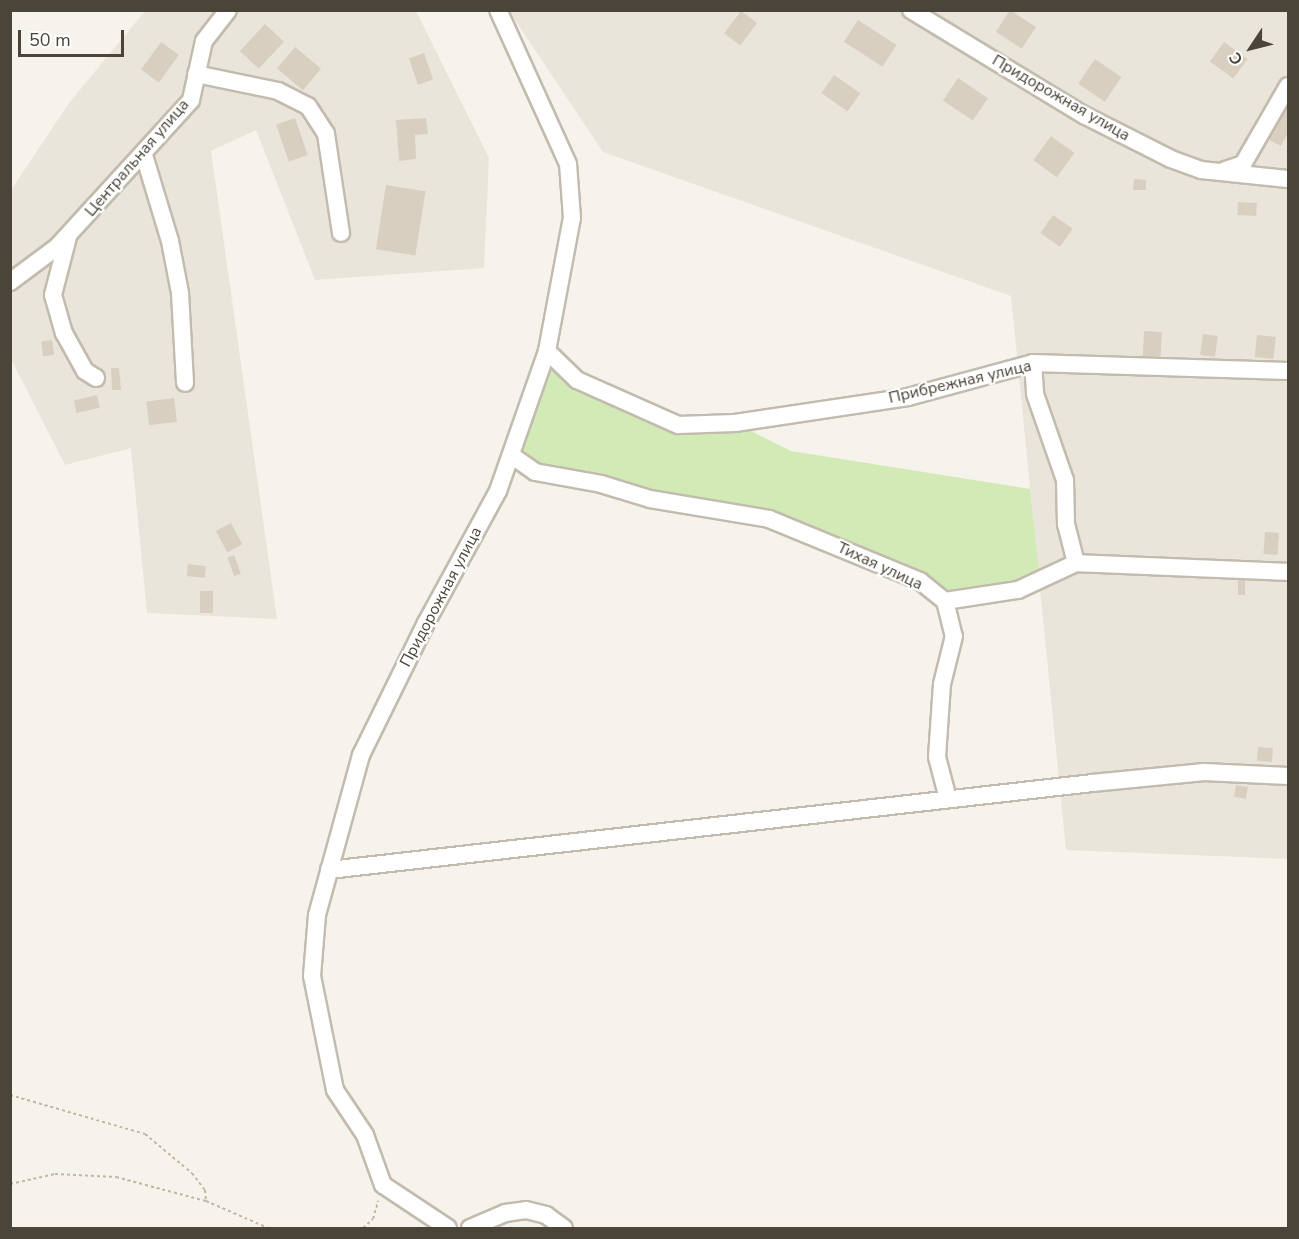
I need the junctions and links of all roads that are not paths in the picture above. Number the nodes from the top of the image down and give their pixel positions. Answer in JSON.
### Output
{"nodes":[{"id":1,"x":228,"y":10,"type":"edge"},
{"id":2,"x":498,"y":10,"type":"edge"},
{"id":3,"x":911,"y":10,"type":"edge"},
{"id":4,"x":196,"y":74,"type":"junction"},
{"id":5,"x":1288,"y":86,"type":"edge"},
{"id":6,"x":144,"y":155,"type":"junction"},
{"id":7,"x":1224,"y":170,"type":"junction"},
{"id":8,"x":1288,"y":179,"type":"edge"},
{"id":9,"x":341,"y":233,"type":"dead end"},
{"id":10,"x":68,"y":236,"type":"junction"},
{"id":11,"x":10,"y":282,"type":"edge"},
{"id":12,"x":547,"y":351,"type":"junction"},
{"id":13,"x":1033,"y":363,"type":"junction"},
{"id":14,"x":1288,"y":371,"type":"edge"},
{"id":15,"x":96,"y":378,"type":"dead end"},
{"id":16,"x":185,"y":382,"type":"dead end"},
{"id":17,"x":511,"y":455,"type":"junction"},
{"id":18,"x":1076,"y":563,"type":"junction"},
{"id":19,"x":1288,"y":572,"type":"edge"},
{"id":20,"x":945,"y":601,"type":"junction"},
{"id":21,"x":1288,"y":776,"type":"edge"},
{"id":22,"x":948,"y":799,"type":"junction"},
{"id":23,"x":329,"y":870,"type":"junction"},
{"id":24,"x":448,"y":1228,"type":"edge"},
{"id":25,"x":470,"y":1228,"type":"edge"},
{"id":26,"x":564,"y":1228,"type":"edge"}],
"edges":[{"from":1,"to":4,"type":"street","name":"Центральная улица"},
{"from":2,"to":12,"type":"street","name":"Придорожная улица"},
{"from":3,"to":7,"type":"street","name":"Придорожная улица"},
{"from":4,"to":6,"type":"street","name":"Центральная улица"},
{"from":4,"to":9,"type":"street"},
{"from":5,"to":7,"type":"street"},
{"from":6,"to":10,"type":"street","name":"Центральная улица"},
{"from":6,"to":16,"type":"street"},
{"from":7,"to":8,"type":"street","name":"Придорожная улица"},
{"from":10,"to":11,"type":"street","name":"Центральная улица"},
{"from":10,"to":15,"type":"street"},
{"from":12,"to":13,"type":"street","name":"Прибрежная улица"},
{"from":12,"to":17,"type":"street","name":"Придорожная улица"},
{"from":13,"to":14,"type":"street","name":"Прибрежная улица"},
{"from":13,"to":18,"type":"street"},
{"from":17,"to":20,"type":"street","name":"Тихая улица"},
{"from":17,"to":23,"type":"street","name":"Придорожная улица"},
{"from":18,"to":19,"type":"street"},
{"from":18,"to":20,"type":"street"},
{"from":20,"to":22,"type":"street"},
{"from":21,"to":22,"type":"street"},
{"from":22,"to":23,"type":"street"},
{"from":23,"to":24,"type":"street","name":"Придорожная улица"},
{"from":25,"to":26,"type":"street"}]}
